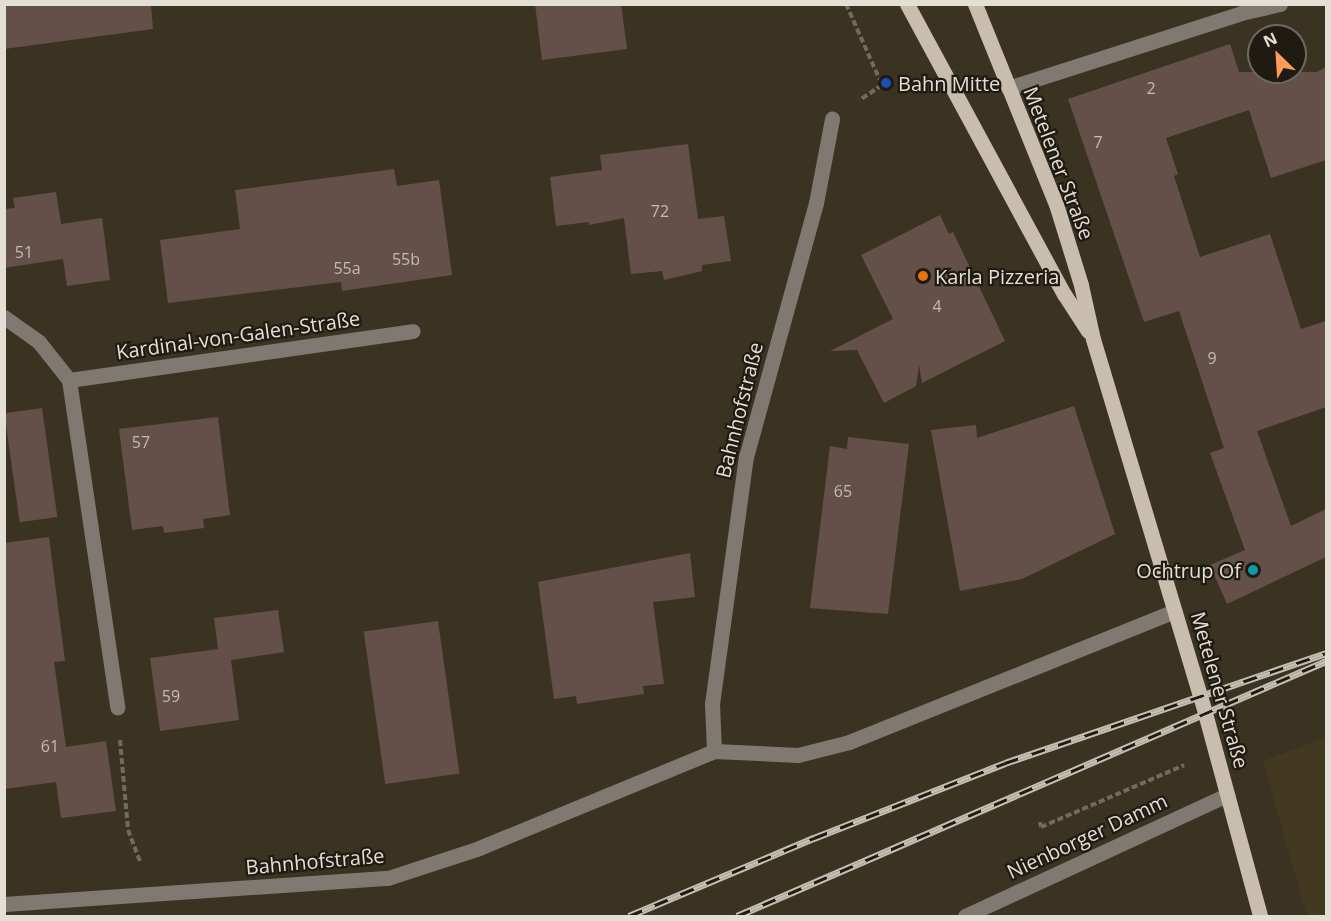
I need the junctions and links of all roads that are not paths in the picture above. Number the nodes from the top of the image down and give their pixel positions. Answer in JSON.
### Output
{"nodes":[{"id":1,"x":907,"y":4,"type":"edge"},
{"id":2,"x":975,"y":4,"type":"edge"},
{"id":3,"x":1280,"y":4,"type":"edge"},
{"id":4,"x":1008,"y":88,"type":"junction"},
{"id":5,"x":832,"y":119,"type":"road end"},
{"id":6,"x":4,"y":316,"type":"edge"},
{"id":7,"x":413,"y":331,"type":"dead end"},
{"id":8,"x":1093,"y":339,"type":"junction"},
{"id":9,"x":69,"y":380,"type":"junction"},
{"id":10,"x":1175,"y":611,"type":"junction"},
{"id":11,"x":117,"y":707,"type":"road end"},
{"id":12,"x":714,"y":751,"type":"junction"},
{"id":13,"x":1227,"y":795,"type":"junction"},
{"id":14,"x":4,"y":904,"type":"edge"},
{"id":15,"x":965,"y":916,"type":"edge"},
{"id":16,"x":1260,"y":916,"type":"edge"}],
"edges":[{"from":1,"to":8,"type":"main road","name":"Metelener Straße"},
{"from":2,"to":4,"type":"main road","name":"Metelener Straße"},
{"from":3,"to":4,"type":"street"},
{"from":4,"to":8,"type":"main road","name":"Metelener Straße"},
{"from":5,"to":12,"type":"street","name":"Bahnhofstraße"},
{"from":6,"to":9,"type":"street"},
{"from":7,"to":9,"type":"street","name":"Kardinal-von-Galen-Straße"},
{"from":8,"to":10,"type":"main road","name":"Metelener Straße"},
{"from":9,"to":11,"type":"street"},
{"from":10,"to":12,"type":"street","name":"Bahnhofstraße"},
{"from":10,"to":13,"type":"main road","name":"Metelener Straße"},
{"from":12,"to":14,"type":"street","name":"Bahnhofstraße"},
{"from":13,"to":15,"type":"street","name":"Nienborger Damm"},
{"from":13,"to":16,"type":"main road","name":"Metelener Straße"}]}
